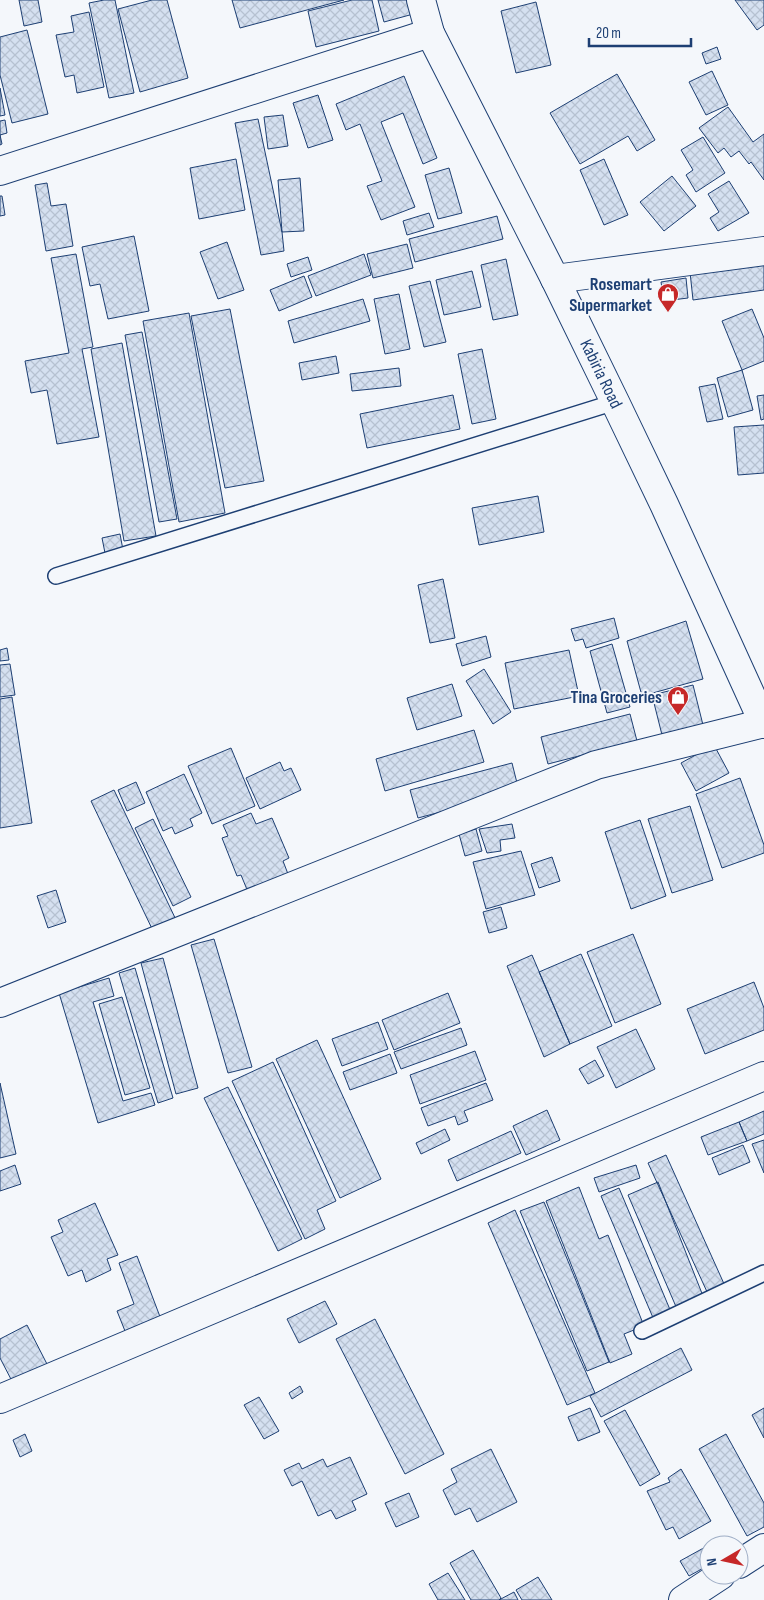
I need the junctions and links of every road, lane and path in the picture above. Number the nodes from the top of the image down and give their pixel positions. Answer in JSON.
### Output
{"nodes":[{"id":1,"x":421,"y":0,"type":"edge"},
{"id":2,"x":430,"y":34,"type":"junction"},
{"id":3,"x":0,"y":171,"type":"edge"},
{"id":4,"x":764,"y":251,"type":"edge"},
{"id":5,"x":555,"y":279,"type":"junction"},
{"id":6,"x":615,"y":402,"type":"junction"},
{"id":7,"x":56,"y":576,"type":"dead end"},
{"id":8,"x":764,"y":723,"type":"edge"},
{"id":9,"x":0,"y":1003,"type":"edge"},
{"id":10,"x":764,"y":1076,"type":"edge"},
{"id":11,"x":764,"y":1273,"type":"edge"},
{"id":12,"x":642,"y":1331,"type":"dead end"},
{"id":13,"x":0,"y":1399,"type":"edge"},
{"id":14,"x":764,"y":1548,"type":"edge"},
{"id":15,"x":749,"y":1558,"type":"edge"},
{"id":16,"x":705,"y":1585,"type":"edge"},
{"id":17,"x":682,"y":1600,"type":"edge"}],
"edges":[{"from":1,"to":2,"type":"street","name":"Kabiria Road"},
{"from":2,"to":3,"type":"street"},
{"from":2,"to":5,"type":"street","name":"Kabiria Road"},
{"from":4,"to":5,"type":"street"},
{"from":5,"to":6,"type":"street","name":"Kabiria Road"},
{"from":6,"to":7,"type":"lane"},
{"from":6,"to":8,"type":"street","name":"Kabiria Road"},
{"from":8,"to":9,"type":"street"},
{"from":10,"to":13,"type":"street"},
{"from":11,"to":12,"type":"lane"},
{"from":14,"to":15,"type":"street"},
{"from":16,"to":17,"type":"street"}]}
